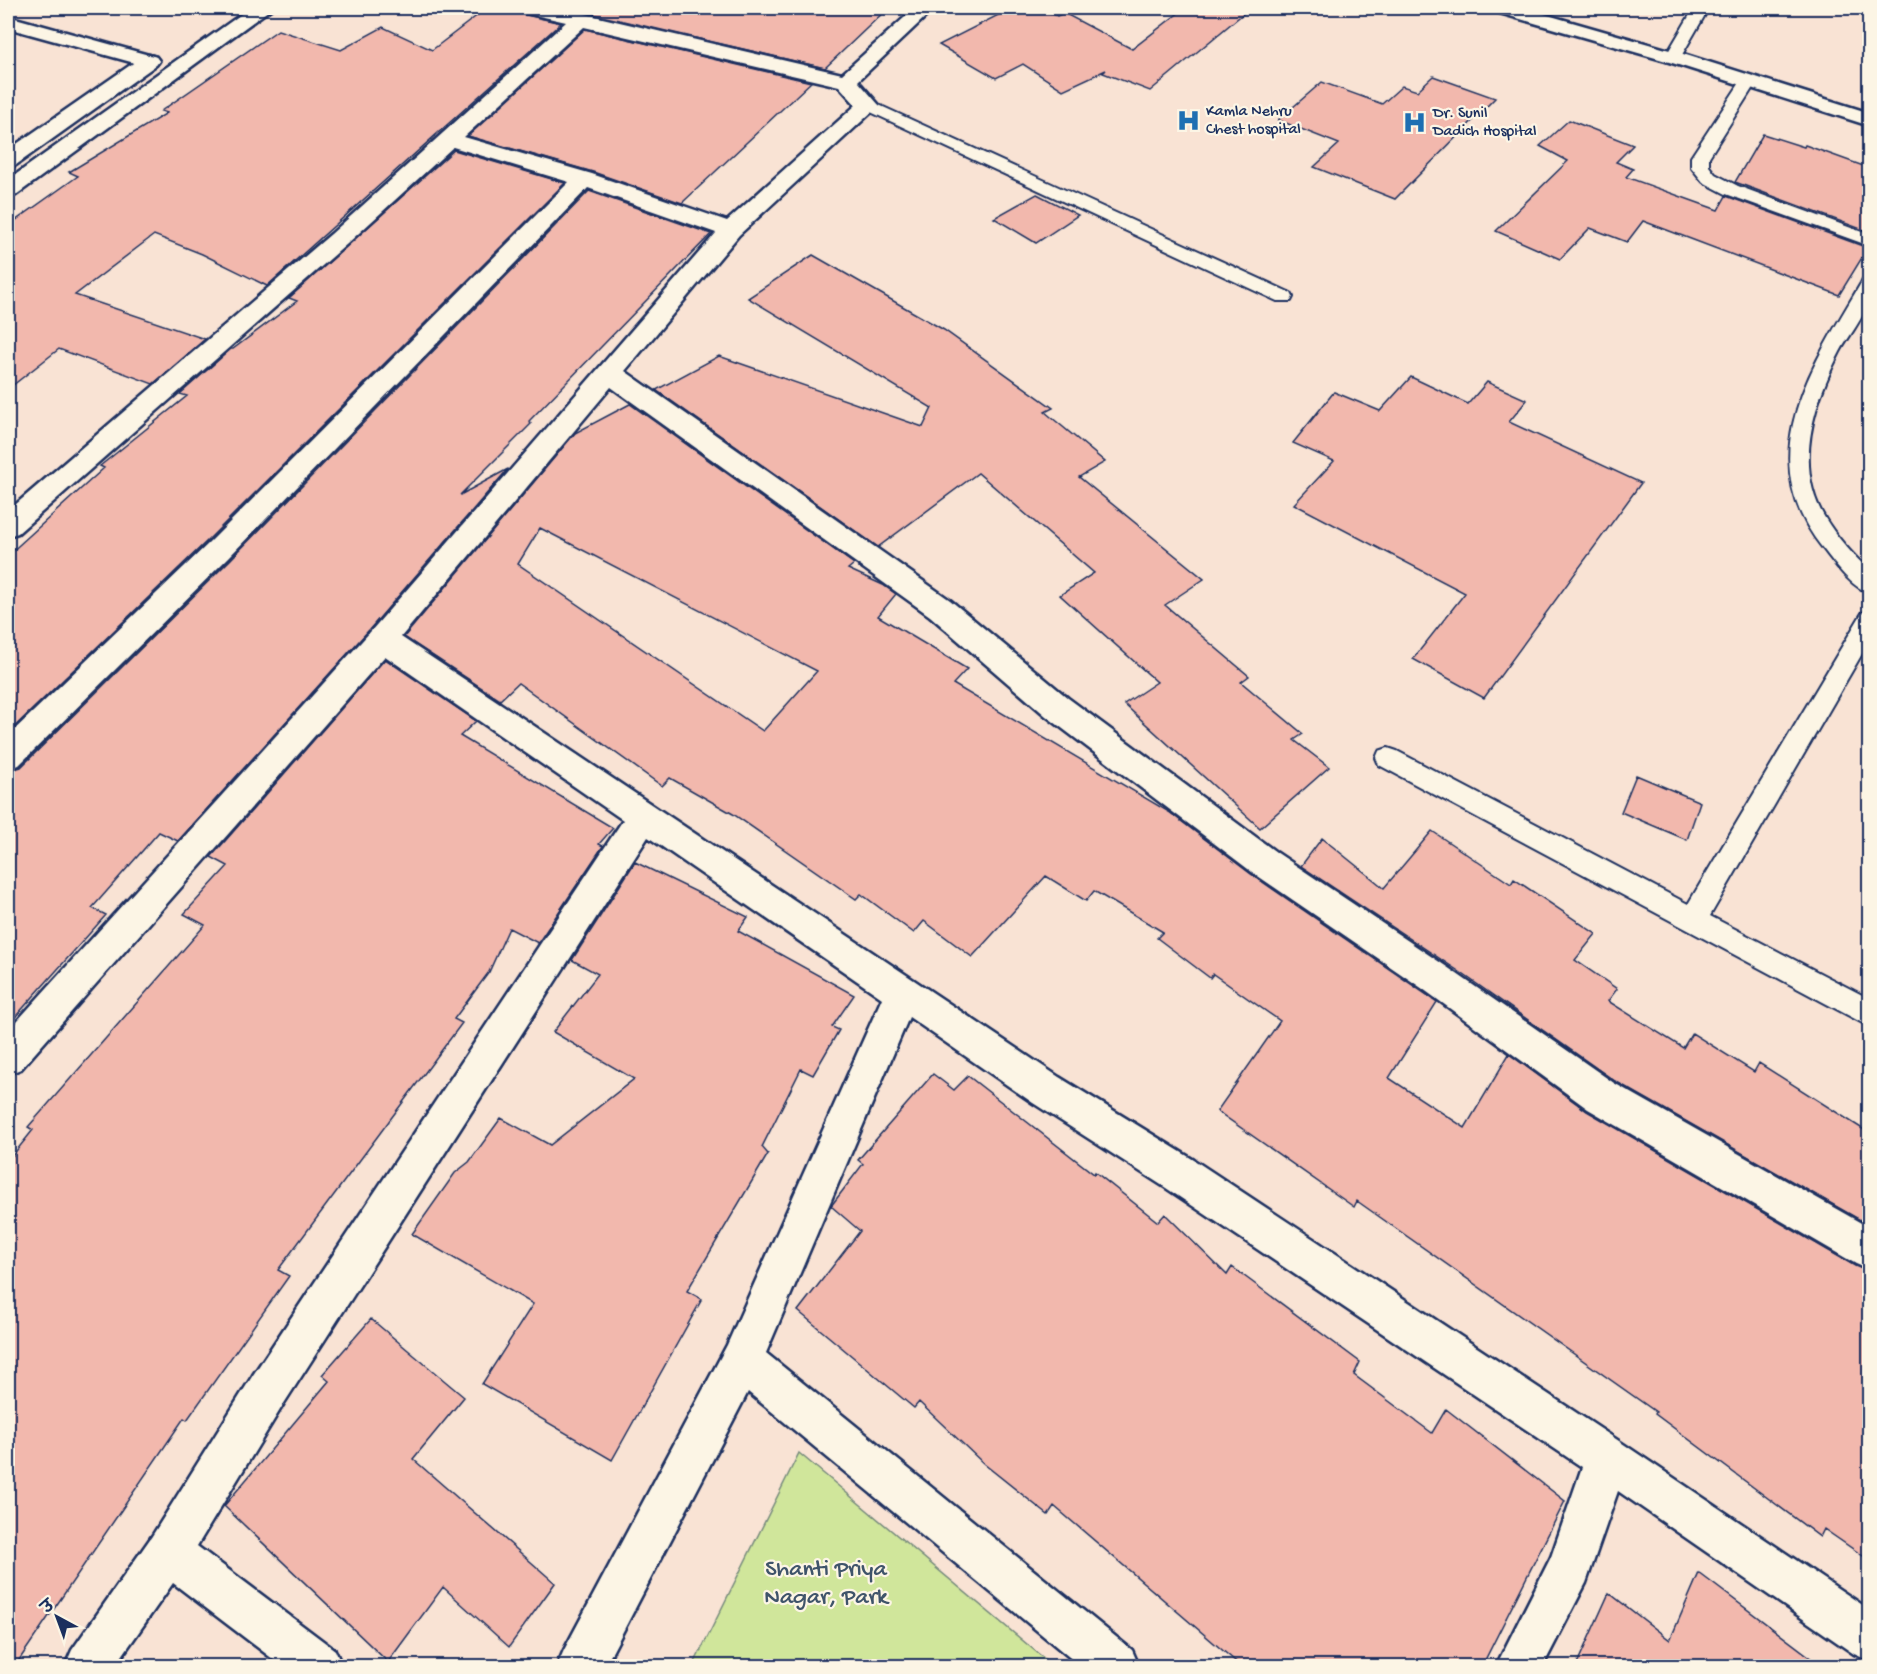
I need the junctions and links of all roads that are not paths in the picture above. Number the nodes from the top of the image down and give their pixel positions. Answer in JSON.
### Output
{"nodes":[{"id":1,"x":262,"y":8,"type":"edge"},
{"id":2,"x":530,"y":8,"type":"edge"},
{"id":3,"x":926,"y":8,"type":"edge"},
{"id":4,"x":1503,"y":8,"type":"edge"},
{"id":5,"x":1543,"y":8,"type":"edge"},
{"id":6,"x":1701,"y":8,"type":"edge"},
{"id":7,"x":581,"y":19,"type":"junction"},
{"id":8,"x":8,"y":22,"type":"edge"},
{"id":9,"x":169,"y":48,"type":"dead end"},
{"id":10,"x":1676,"y":52,"type":"junction"},
{"id":11,"x":149,"y":61,"type":"junction"},
{"id":12,"x":846,"y":81,"type":"junction"},
{"id":13,"x":1749,"y":81,"type":"junction"},
{"id":14,"x":868,"y":105,"type":"junction"},
{"id":15,"x":1869,"y":108,"type":"edge"},
{"id":16,"x":1869,"y":120,"type":"edge"},
{"id":17,"x":447,"y":139,"type":"junction"},
{"id":18,"x":8,"y":160,"type":"edge"},
{"id":19,"x":584,"y":179,"type":"junction"},
{"id":20,"x":8,"y":190,"type":"edge"},
{"id":21,"x":731,"y":230,"type":"junction"},
{"id":22,"x":1869,"y":241,"type":"edge"},
{"id":23,"x":1869,"y":283,"type":"edge"},
{"id":24,"x":1284,"y":297,"type":"dead end"},
{"id":25,"x":608,"y":372,"type":"junction"},
{"id":26,"x":8,"y":526,"type":"edge"},
{"id":27,"x":1869,"y":585,"type":"edge"},
{"id":28,"x":1869,"y":619,"type":"edge"},
{"id":29,"x":382,"y":639,"type":"junction"},
{"id":30,"x":8,"y":756,"type":"edge"},
{"id":31,"x":1388,"y":758,"type":"dead end"},
{"id":32,"x":644,"y":816,"type":"junction"},
{"id":33,"x":1694,"y":919,"type":"junction"},
{"id":34,"x":902,"y":993,"type":"junction"},
{"id":35,"x":1869,"y":1014,"type":"edge"},
{"id":36,"x":8,"y":1058,"type":"edge"},
{"id":37,"x":1869,"y":1250,"type":"edge"},
{"id":38,"x":742,"y":1360,"type":"junction"},
{"id":39,"x":1607,"y":1458,"type":"junction"},
{"id":40,"x":168,"y":1552,"type":"junction"},
{"id":41,"x":1869,"y":1638,"type":"edge"},
{"id":42,"x":88,"y":1666,"type":"edge"},
{"id":43,"x":320,"y":1666,"type":"edge"},
{"id":44,"x":580,"y":1666,"type":"edge"},
{"id":45,"x":1116,"y":1666,"type":"edge"},
{"id":46,"x":1519,"y":1666,"type":"edge"}],
"edges":[{"from":1,"to":20,"type":"street"},
{"from":2,"to":7,"type":"street"},
{"from":3,"to":12,"type":"street"},
{"from":4,"to":10,"type":"street"},
{"from":5,"to":10,"type":"street"},
{"from":6,"to":10,"type":"lane"},
{"from":7,"to":12,"type":"street"},
{"from":7,"to":17,"type":"street"},
{"from":8,"to":11,"type":"street"},
{"from":9,"to":11,"type":"street"},
{"from":10,"to":13,"type":"street"},
{"from":10,"to":15,"type":"street"},
{"from":11,"to":18,"type":"street"},
{"from":12,"to":14,"type":"street"},
{"from":13,"to":16,"type":"street"},
{"from":13,"to":22,"type":"lane"},
{"from":14,"to":21,"type":"street"},
{"from":14,"to":24,"type":"lane"},
{"from":17,"to":19,"type":"street"},
{"from":17,"to":26,"type":"street"},
{"from":19,"to":21,"type":"street"},
{"from":19,"to":30,"type":"street"},
{"from":21,"to":25,"type":"street"},
{"from":23,"to":27,"type":"lane"},
{"from":25,"to":29,"type":"street"},
{"from":25,"to":37,"type":"street"},
{"from":28,"to":33,"type":"lane"},
{"from":29,"to":32,"type":"street"},
{"from":29,"to":36,"type":"street"},
{"from":31,"to":33,"type":"lane"},
{"from":32,"to":34,"type":"street"},
{"from":32,"to":40,"type":"street"},
{"from":33,"to":35,"type":"lane"},
{"from":34,"to":38,"type":"street"},
{"from":34,"to":39,"type":"street"},
{"from":38,"to":44,"type":"street"},
{"from":38,"to":45,"type":"street"},
{"from":39,"to":41,"type":"street"},
{"from":39,"to":46,"type":"street"},
{"from":40,"to":42,"type":"street"},
{"from":40,"to":43,"type":"street"}]}
